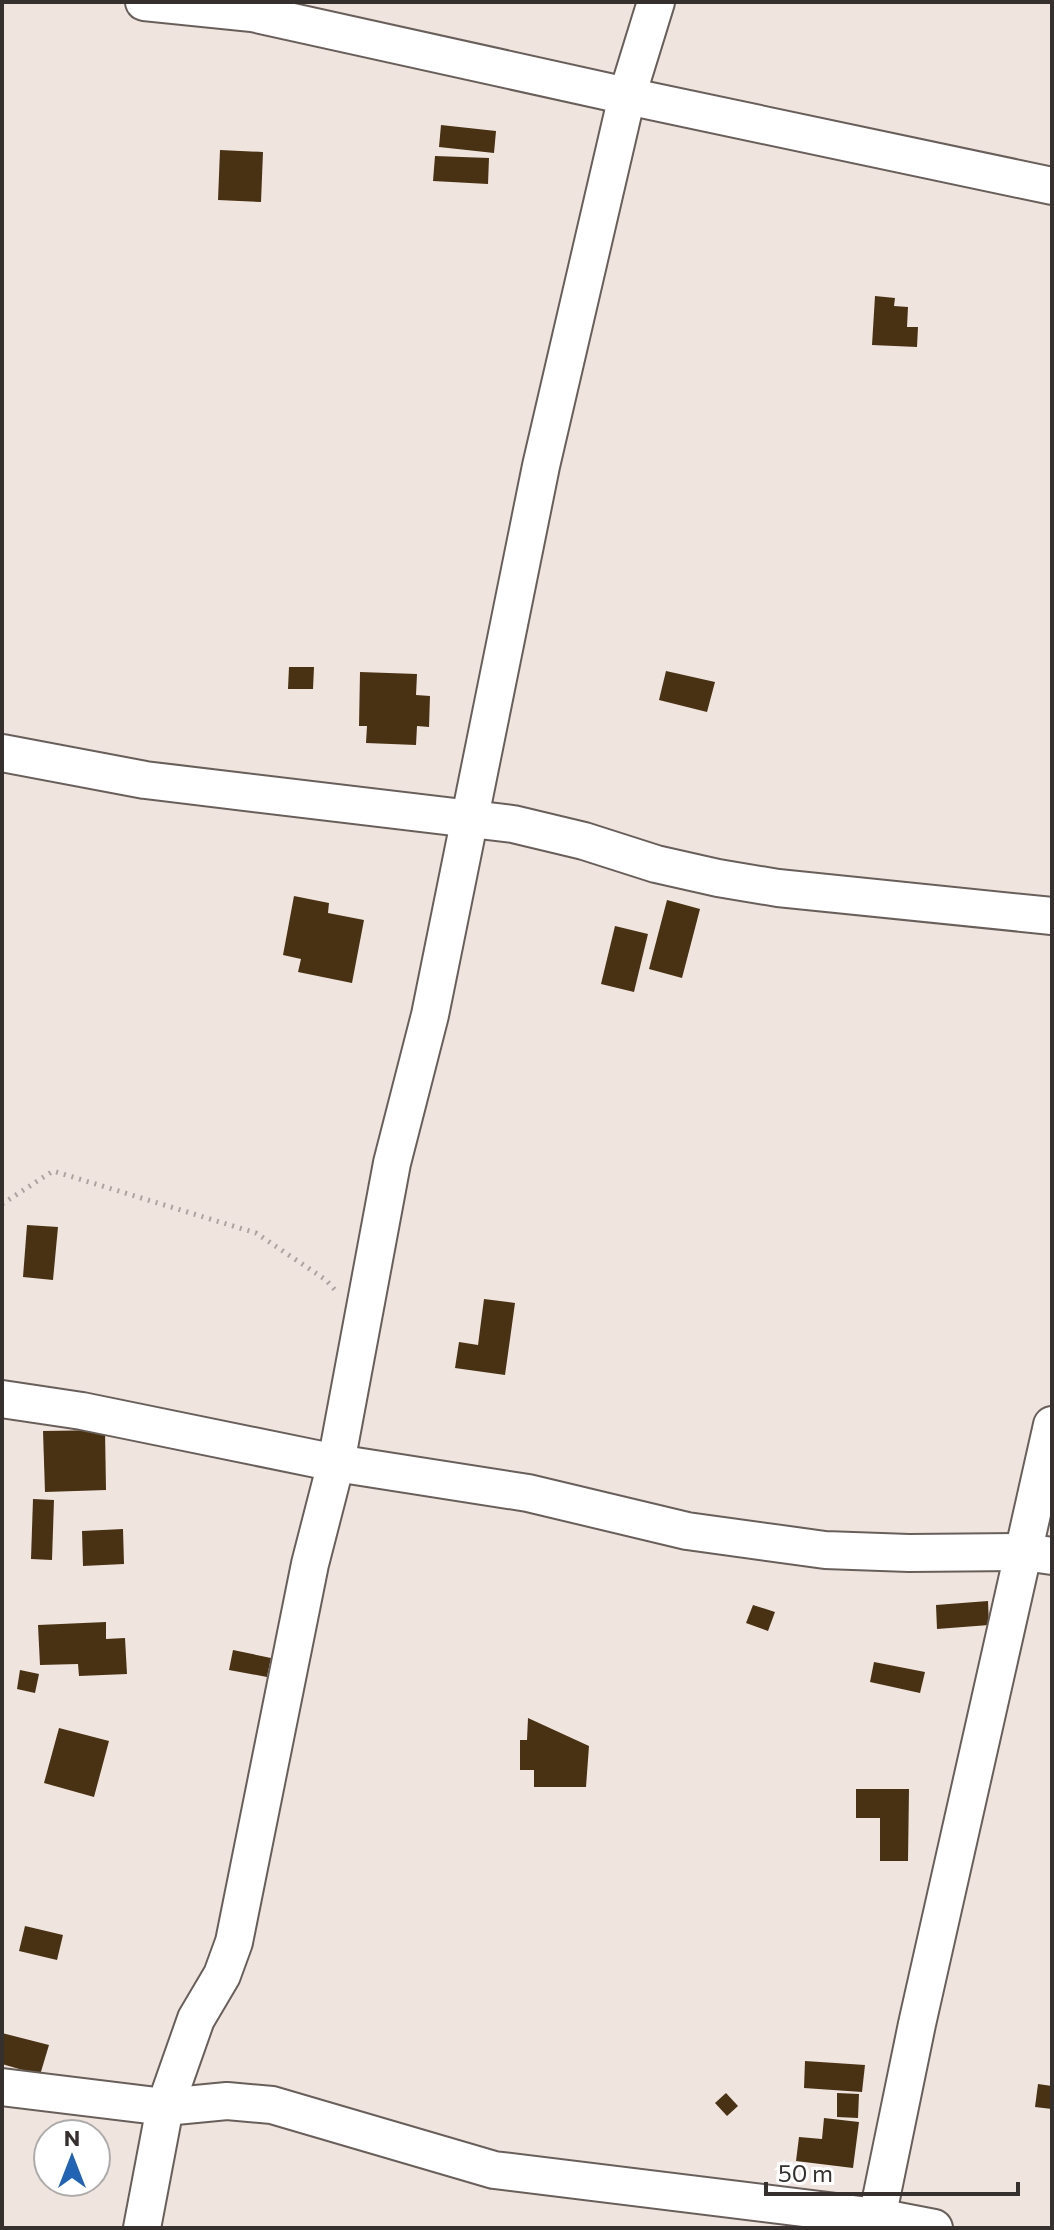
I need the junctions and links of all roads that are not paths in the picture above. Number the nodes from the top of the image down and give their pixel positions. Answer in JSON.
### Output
{"nodes":[{"id":1,"x":144,"y":2,"type":"edge"},
{"id":2,"x":656,"y":2,"type":"edge"},
{"id":3,"x":627,"y":96,"type":"junction"},
{"id":4,"x":1052,"y":186,"type":"edge"},
{"id":5,"x":2,"y":753,"type":"edge"},
{"id":6,"x":468,"y":817,"type":"junction"},
{"id":7,"x":1052,"y":916,"type":"edge"},
{"id":8,"x":2,"y":1399,"type":"edge"},
{"id":9,"x":1052,"y":1425,"type":"edge"},
{"id":10,"x":336,"y":1463,"type":"junction"},
{"id":11,"x":1037,"y":1554,"type":"edge"},
{"id":12,"x":2,"y":2087,"type":"edge"},
{"id":13,"x":165,"y":2107,"type":"junction"},
{"id":14,"x":876,"y":2222,"type":"edge"},
{"id":15,"x":142,"y":2228,"type":"edge"},
{"id":16,"x":934,"y":2228,"type":"edge"}],
"edges":[{"from":1,"to":3,"type":"street"},
{"from":2,"to":3,"type":"street"},
{"from":3,"to":4,"type":"street"},
{"from":3,"to":6,"type":"street"},
{"from":5,"to":6,"type":"street"},
{"from":6,"to":7,"type":"street"},
{"from":6,"to":10,"type":"street"},
{"from":8,"to":10,"type":"street"},
{"from":9,"to":11,"type":"street"},
{"from":10,"to":11,"type":"street"},
{"from":10,"to":13,"type":"street"},
{"from":11,"to":14,"type":"street"},
{"from":12,"to":13,"type":"street"},
{"from":13,"to":14,"type":"street"},
{"from":13,"to":15,"type":"street"},
{"from":14,"to":16,"type":"street"}]}
